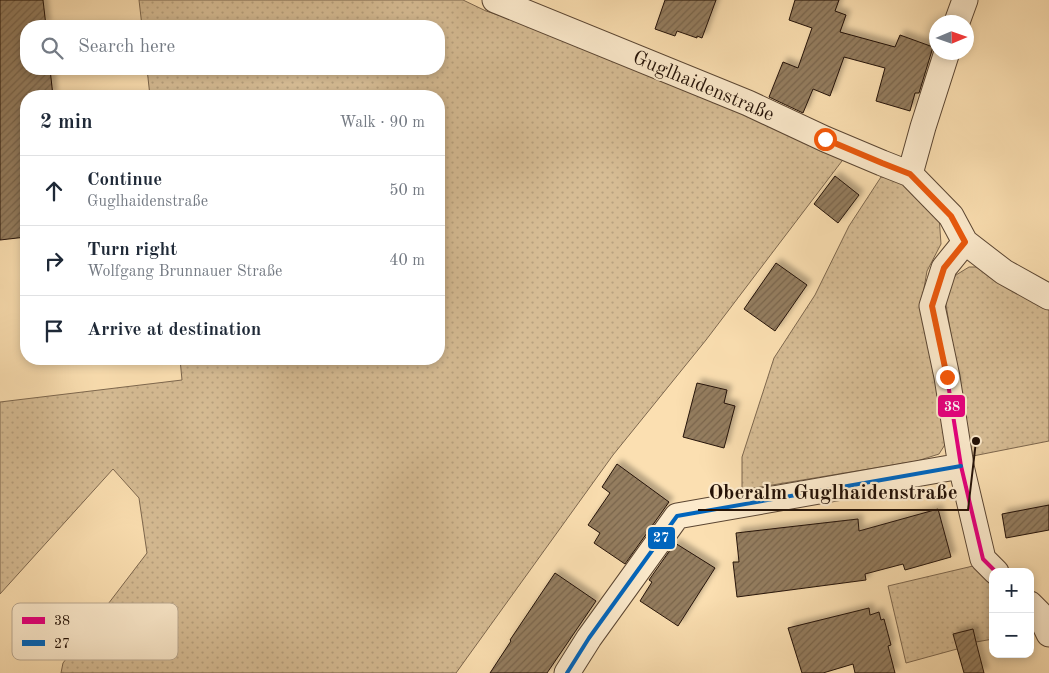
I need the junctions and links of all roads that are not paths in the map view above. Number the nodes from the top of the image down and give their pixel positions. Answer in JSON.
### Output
{"nodes":[{"id":1,"x":495,"y":0,"type":"edge"},
{"id":2,"x":965,"y":0,"type":"edge"},
{"id":3,"x":960,"y":15,"type":"edge"},
{"id":4,"x":944,"y":60,"type":"edge"},
{"id":5,"x":910,"y":174,"type":"junction"},
{"id":6,"x":965,"y":242,"type":"junction"},
{"id":7,"x":1049,"y":297,"type":"edge"},
{"id":8,"x":961,"y":466,"type":"junction"},
{"id":9,"x":992,"y":568,"type":"edge"},
{"id":10,"x":1034,"y":608,"type":"edge"},
{"id":11,"x":1049,"y":634,"type":"edge"},
{"id":12,"x":567,"y":673,"type":"edge"}],
"edges":[{"from":1,"to":5,"type":"street","name":"Guglhaidenstraße"},
{"from":2,"to":3,"type":"street"},
{"from":4,"to":5,"type":"street"},
{"from":5,"to":6,"type":"street","name":"Guglhaidenstraße"},
{"from":6,"to":7,"type":"street","name":"Guglhaidenstraße"},
{"from":6,"to":8,"type":"street"},
{"from":8,"to":9,"type":"street"},
{"from":8,"to":12,"type":"street"},
{"from":10,"to":11,"type":"street"}]}
